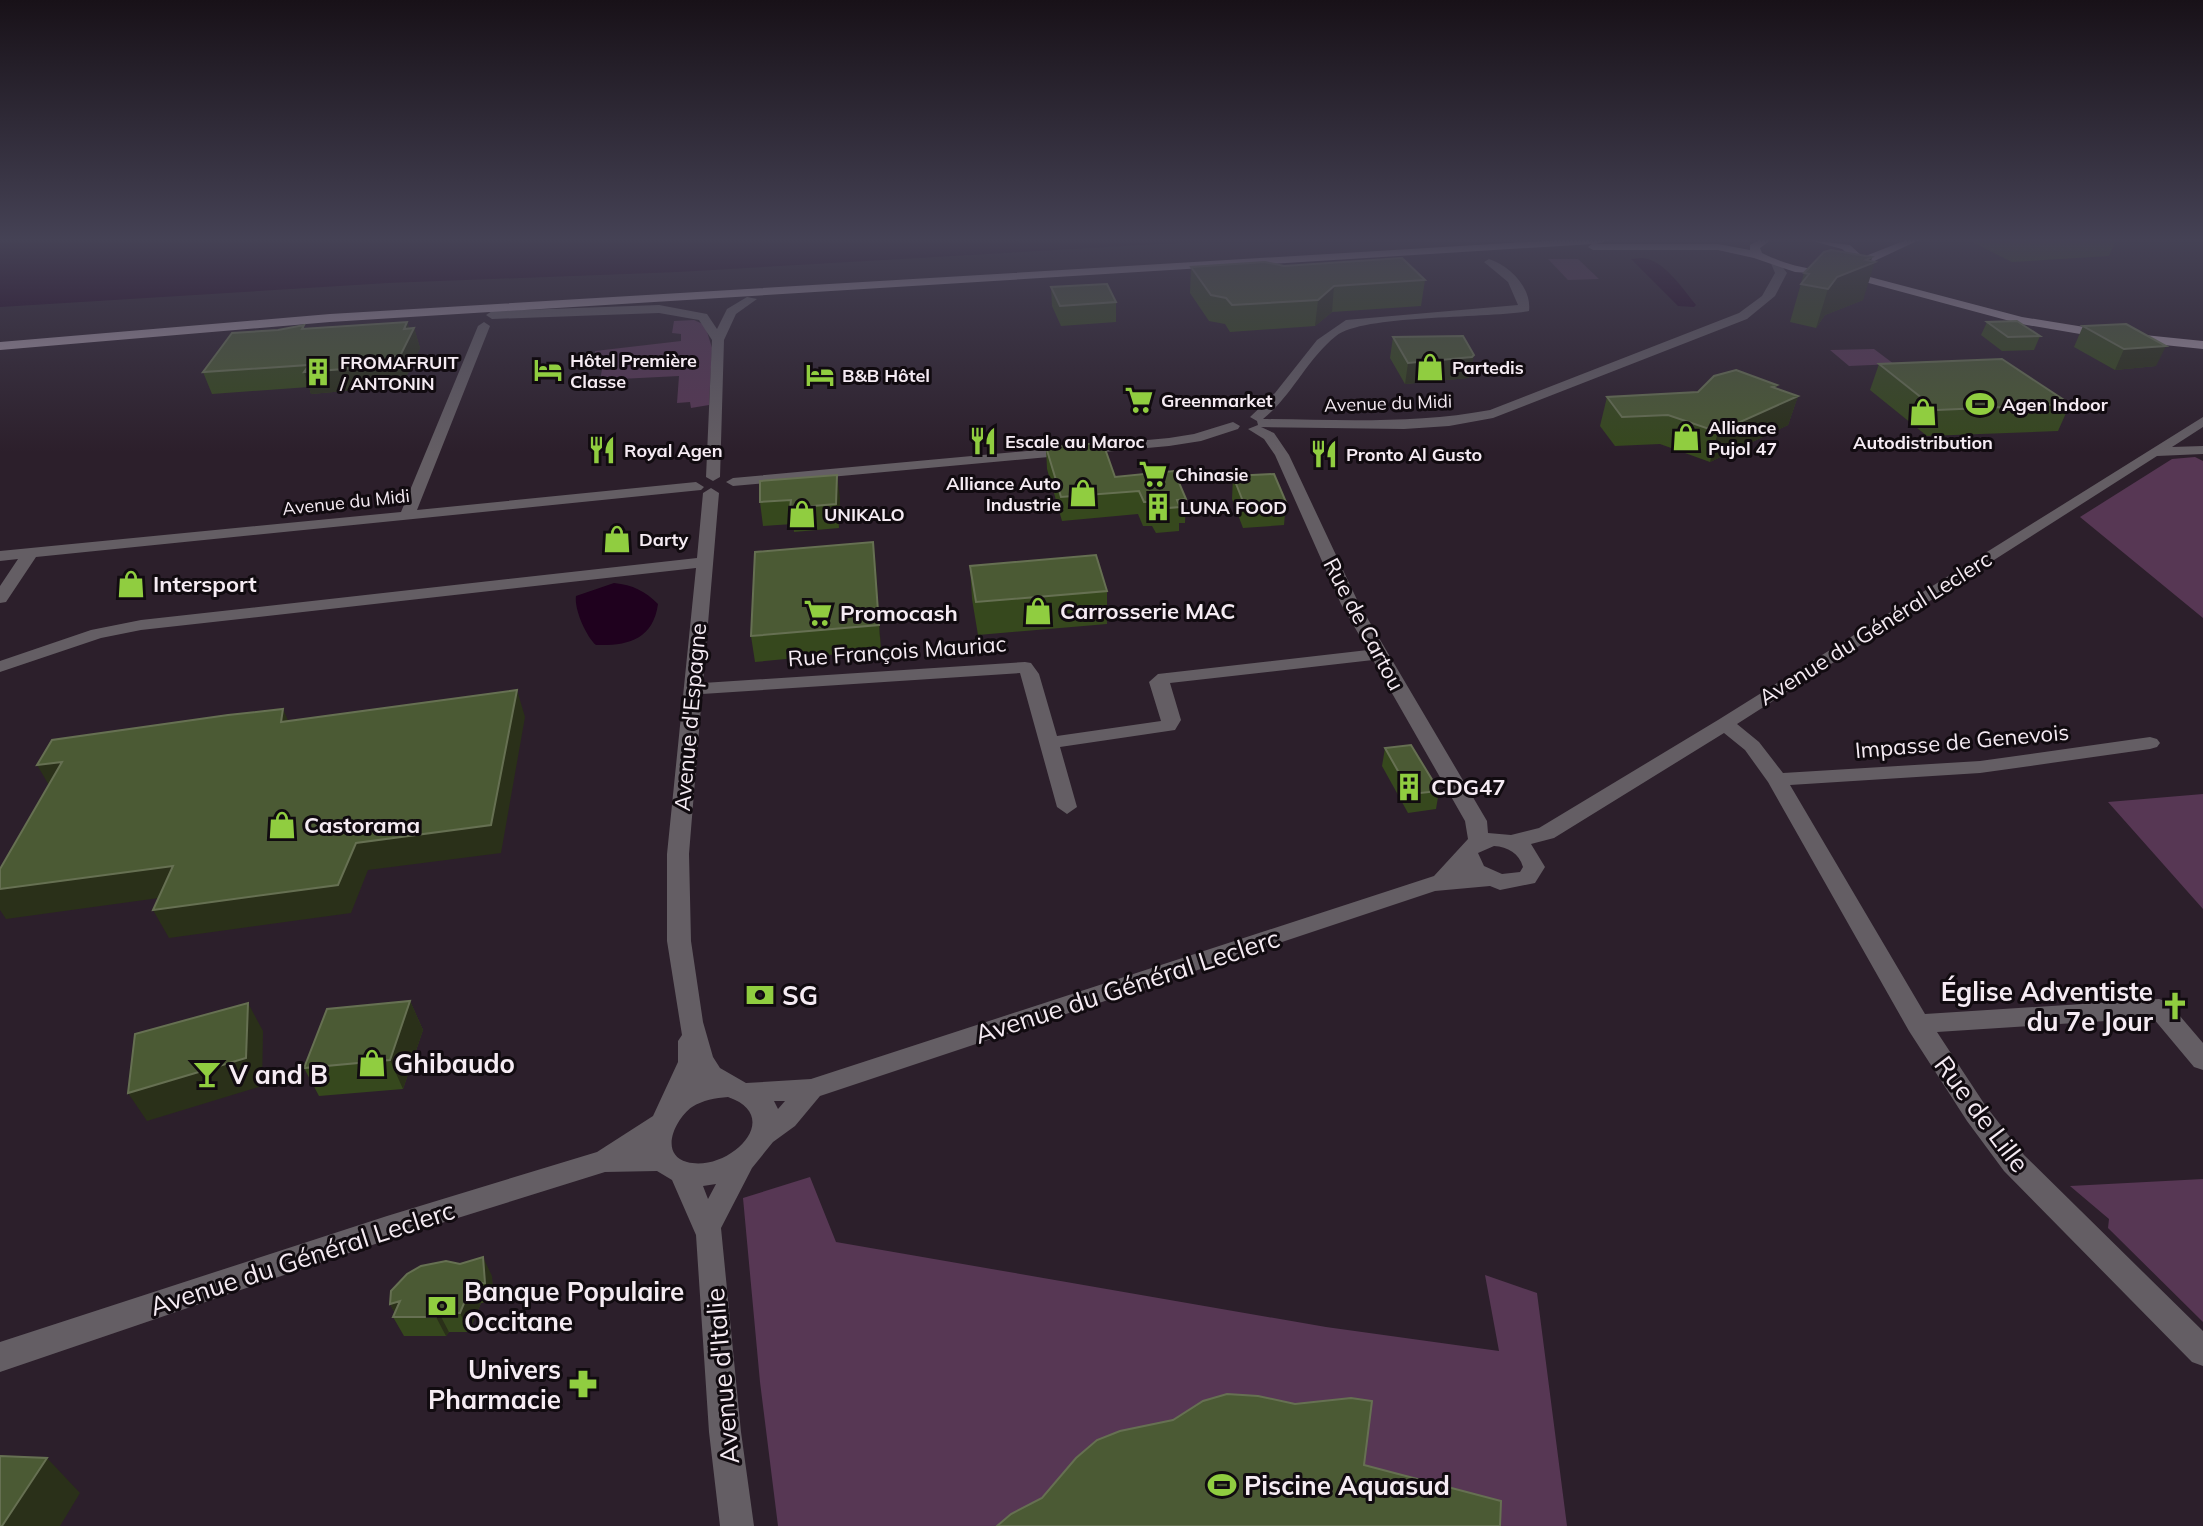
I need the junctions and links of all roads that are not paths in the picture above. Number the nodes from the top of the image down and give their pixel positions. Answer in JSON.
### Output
{"nodes":[{"id":1,"x":439,"y":311,"type":"edge"},
{"id":2,"x":605,"y":311,"type":"edge"},
{"id":3,"x":620,"y":311,"type":"edge"},
{"id":4,"x":679,"y":311,"type":"edge"},
{"id":5,"x":732,"y":311,"type":"edge"},
{"id":6,"x":1479,"y":311,"type":"edge"},
{"id":7,"x":1750,"y":311,"type":"edge"},
{"id":8,"x":1989,"y":311,"type":"edge"},
{"id":9,"x":2008,"y":311,"type":"edge"},
{"id":10,"x":488,"y":321,"type":"junction"},
{"id":11,"x":718,"y":340,"type":"junction"},
{"id":12,"x":2203,"y":342,"type":"edge"},
{"id":13,"x":0,"y":348,"type":"edge"},
{"id":14,"x":2203,"y":421,"type":"edge"},
{"id":15,"x":1259,"y":423,"type":"junction"},
{"id":16,"x":2203,"y":450,"type":"edge"},
{"id":17,"x":2154,"y":452,"type":"junction"},
{"id":18,"x":707,"y":485,"type":"junction"},
{"id":19,"x":407,"y":516,"type":"junction"},
{"id":20,"x":30,"y":554,"type":"junction"},
{"id":21,"x":0,"y":556,"type":"edge"},
{"id":22,"x":703,"y":562,"type":"junction"},
{"id":23,"x":0,"y":598,"type":"edge"},
{"id":24,"x":1377,"y":654,"type":"junction"},
{"id":25,"x":0,"y":667,"type":"edge"},
{"id":26,"x":692,"y":689,"type":"junction"},
{"id":27,"x":1725,"y":724,"type":"junction"},
{"id":28,"x":1049,"y":743,"type":"junction"},
{"id":29,"x":2150,"y":743,"type":"dead end"},
{"id":30,"x":1777,"y":780,"type":"junction"},
{"id":31,"x":1067,"y":807,"type":"dead end"},
{"id":32,"x":1546,"y":833,"type":"junction"},
{"id":33,"x":1474,"y":839,"type":"junction"},
{"id":34,"x":1508,"y":841,"type":"junction"},
{"id":35,"x":1533,"y":859,"type":"junction"},
{"id":36,"x":1490,"y":879,"type":"junction"},
{"id":37,"x":1442,"y":881,"type":"junction"},
{"id":38,"x":691,"y":1022,"type":"junction"},
{"id":39,"x":1918,"y":1024,"type":"junction"},
{"id":40,"x":2203,"y":1060,"type":"edge"},
{"id":41,"x":811,"y":1089,"type":"junction"},
{"id":42,"x":738,"y":1090,"type":"junction"},
{"id":43,"x":666,"y":1116,"type":"junction"},
{"id":44,"x":765,"y":1134,"type":"junction"},
{"id":45,"x":605,"y":1161,"type":"junction"},
{"id":46,"x":742,"y":1162,"type":"junction"},
{"id":47,"x":673,"y":1166,"type":"junction"},
{"id":48,"x":708,"y":1226,"type":"junction"},
{"id":49,"x":2203,"y":1352,"type":"edge"},
{"id":50,"x":0,"y":1357,"type":"edge"},
{"id":51,"x":737,"y":1526,"type":"edge"}],
"edges":[{"from":1,"to":13,"type":"main road"},
{"from":2,"to":10,"type":"main road"},
{"from":3,"to":10,"type":"street"},
{"from":4,"to":11,"type":"street"},
{"from":5,"to":11,"type":"street","name":"Avenue d'Espagne"},
{"from":6,"to":15,"type":"street"},
{"from":7,"to":15,"type":"street","name":"Avenue du Midi"},
{"from":8,"to":12,"type":"main road"},
{"from":9,"to":12,"type":"main road"},
{"from":10,"to":13,"type":"main road"},
{"from":10,"to":19,"type":"street"},
{"from":11,"to":18,"type":"street","name":"Avenue d'Espagne"},
{"from":14,"to":17,"type":"street","name":"Avenue du Général Leclerc"},
{"from":15,"to":18,"type":"street","name":"Avenue du Midi"},
{"from":15,"to":24,"type":"street","name":"Rue de Cartou"},
{"from":16,"to":17,"type":"street"},
{"from":17,"to":27,"type":"street","name":"Avenue du Général Leclerc"},
{"from":18,"to":19,"type":"street","name":"Avenue du Midi"},
{"from":18,"to":22,"type":"street","name":"Avenue d'Espagne"},
{"from":19,"to":20,"type":"street","name":"Avenue du Midi"},
{"from":20,"to":21,"type":"street","name":"Avenue du Midi"},
{"from":20,"to":23,"type":"street"},
{"from":22,"to":25,"type":"street"},
{"from":22,"to":26,"type":"street","name":"Avenue d'Espagne"},
{"from":24,"to":28,"type":"street"},
{"from":24,"to":33,"type":"street","name":"Rue de Cartou"},
{"from":26,"to":28,"type":"street","name":"Rue François Mauriac"},
{"from":26,"to":38,"type":"street","name":"Avenue d'Espagne"},
{"from":27,"to":30,"type":"street","name":"Rue de Lille"},
{"from":27,"to":32,"type":"street","name":"Avenue du Général Leclerc"},
{"from":28,"to":31,"type":"street","name":"Rue François Mauriac"},
{"from":29,"to":30,"type":"street","name":"Impasse de Genevois"},
{"from":30,"to":39,"type":"street","name":"Rue de Lille"},
{"from":32,"to":34,"type":"street","name":"Avenue du Général Leclerc"},
{"from":32,"to":35,"type":"street"},
{"from":33,"to":34,"type":"street","name":"Avenue du Général Leclerc"},
{"from":33,"to":36,"type":"street","name":"Rue de Cartou"},
{"from":33,"to":37,"type":"street","name":"Avenue du Général Leclerc"},
{"from":34,"to":35,"type":"street"},
{"from":35,"to":36,"type":"street","name":"Avenue du Général Leclerc"},
{"from":36,"to":37,"type":"street","name":"Avenue du Général Leclerc"},
{"from":37,"to":41,"type":"street","name":"Avenue du Général Leclerc"},
{"from":38,"to":42,"type":"street"},
{"from":38,"to":43,"type":"street"},
{"from":39,"to":40,"type":"street"},
{"from":39,"to":49,"type":"street","name":"Rue de Lille"},
{"from":41,"to":42,"type":"street","name":"Avenue du Général Leclerc"},
{"from":41,"to":44,"type":"street"},
{"from":42,"to":43,"type":"street"},
{"from":42,"to":44,"type":"street"},
{"from":43,"to":45,"type":"street","name":"Avenue du Général Leclerc"},
{"from":43,"to":47,"type":"street"},
{"from":44,"to":46,"type":"street"},
{"from":45,"to":47,"type":"street","name":"Avenue du Général Leclerc"},
{"from":45,"to":50,"type":"street","name":"Avenue du Général Leclerc"},
{"from":46,"to":47,"type":"street"},
{"from":46,"to":48,"type":"street"},
{"from":47,"to":48,"type":"street","name":"Avenue d'Italie"},
{"from":48,"to":51,"type":"street","name":"Avenue d'Italie"}]}
